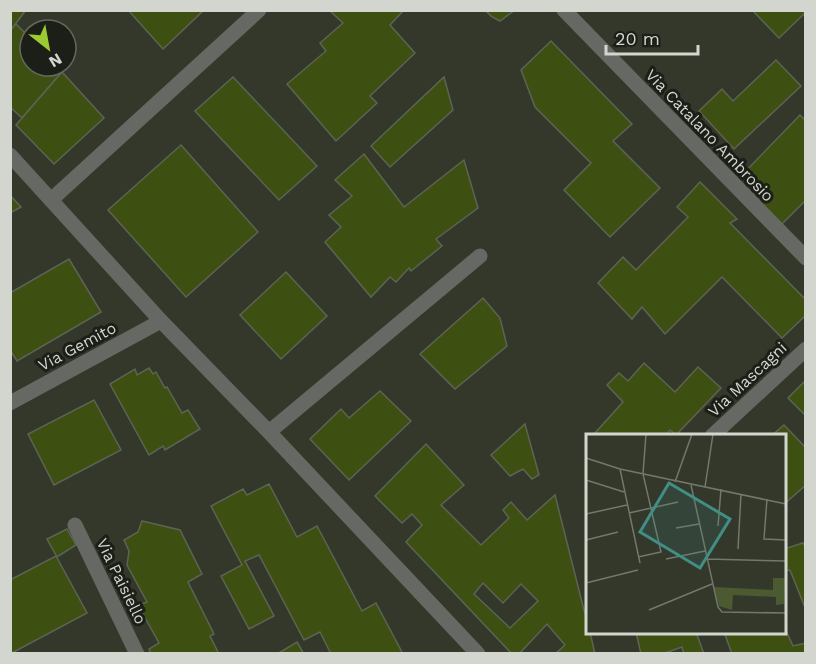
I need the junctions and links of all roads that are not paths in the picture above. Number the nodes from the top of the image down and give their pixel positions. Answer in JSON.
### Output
{"nodes":[{"id":1,"x":259,"y":10,"type":"edge"},
{"id":2,"x":564,"y":10,"type":"edge"},
{"id":3,"x":10,"y":155,"type":"edge"},
{"id":4,"x":51,"y":200,"type":"junction"},
{"id":5,"x":480,"y":256,"type":"dead end"},
{"id":6,"x":806,"y":258,"type":"edge"},
{"id":7,"x":161,"y":321,"type":"junction"},
{"id":8,"x":806,"y":349,"type":"edge"},
{"id":9,"x":10,"y":403,"type":"edge"},
{"id":10,"x":269,"y":432,"type":"junction"},
{"id":11,"x":714,"y":434,"type":"edge"},
{"id":12,"x":75,"y":525,"type":"dead end"},
{"id":13,"x":137,"y":654,"type":"edge"},
{"id":14,"x":478,"y":654,"type":"edge"}],
"edges":[{"from":1,"to":4,"type":"street"},
{"from":2,"to":6,"type":"street","name":"Via Catalano Ambrosio"},
{"from":3,"to":4,"type":"street"},
{"from":4,"to":7,"type":"street"},
{"from":5,"to":10,"type":"street"},
{"from":7,"to":9,"type":"street","name":"Via Gemito"},
{"from":7,"to":10,"type":"street"},
{"from":8,"to":11,"type":"street","name":"Via Mascagni"},
{"from":10,"to":14,"type":"street"},
{"from":12,"to":13,"type":"street","name":"Via Paisiello"}]}
